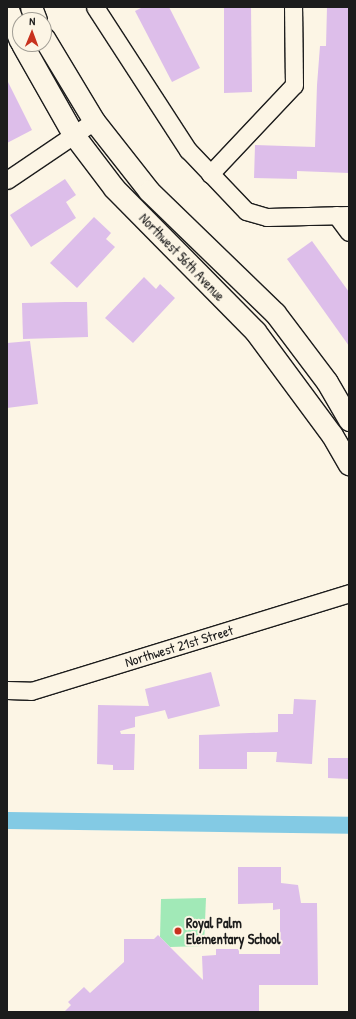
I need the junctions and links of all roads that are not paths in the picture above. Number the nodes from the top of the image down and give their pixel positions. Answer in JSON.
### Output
{"nodes":[{"id":1,"x":7,"y":7,"type":"edge"},
{"id":2,"x":94,"y":7,"type":"edge"},
{"id":3,"x":293,"y":7,"type":"edge"},
{"id":4,"x":12,"y":20,"type":"edge"},
{"id":5,"x":52,"y":51,"type":"edge"},
{"id":6,"x":27,"y":52,"type":"edge"},
{"id":7,"x":94,"y":121,"type":"junction"},
{"id":8,"x":73,"y":134,"type":"junction"},
{"id":9,"x":210,"y":174,"type":"junction"},
{"id":10,"x":7,"y":180,"type":"edge"},
{"id":11,"x":342,"y":215,"type":"edge"},
{"id":12,"x":349,"y":232,"type":"edge"},
{"id":13,"x":349,"y":420,"type":"edge"},
{"id":14,"x":349,"y":465,"type":"edge"},
{"id":15,"x":349,"y":593,"type":"edge"},
{"id":16,"x":7,"y":690,"type":"edge"}],
"edges":[{"from":1,"to":4,"type":"street"},
{"from":2,"to":9,"type":"street"},
{"from":3,"to":9,"type":"street"},
{"from":5,"to":7,"type":"street","name":"Northwest 56th Avenue"},
{"from":6,"to":8,"type":"street","name":"Northwest 56th Avenue"},
{"from":7,"to":8,"type":"street"},
{"from":7,"to":13,"type":"street","name":"Northwest 56th Avenue"},
{"from":8,"to":10,"type":"street"},
{"from":8,"to":14,"type":"street","name":"Northwest 56th Avenue"},
{"from":9,"to":11,"type":"street"},
{"from":11,"to":12,"type":"street"},
{"from":15,"to":16,"type":"street","name":"Northwest 21st Street"}]}
